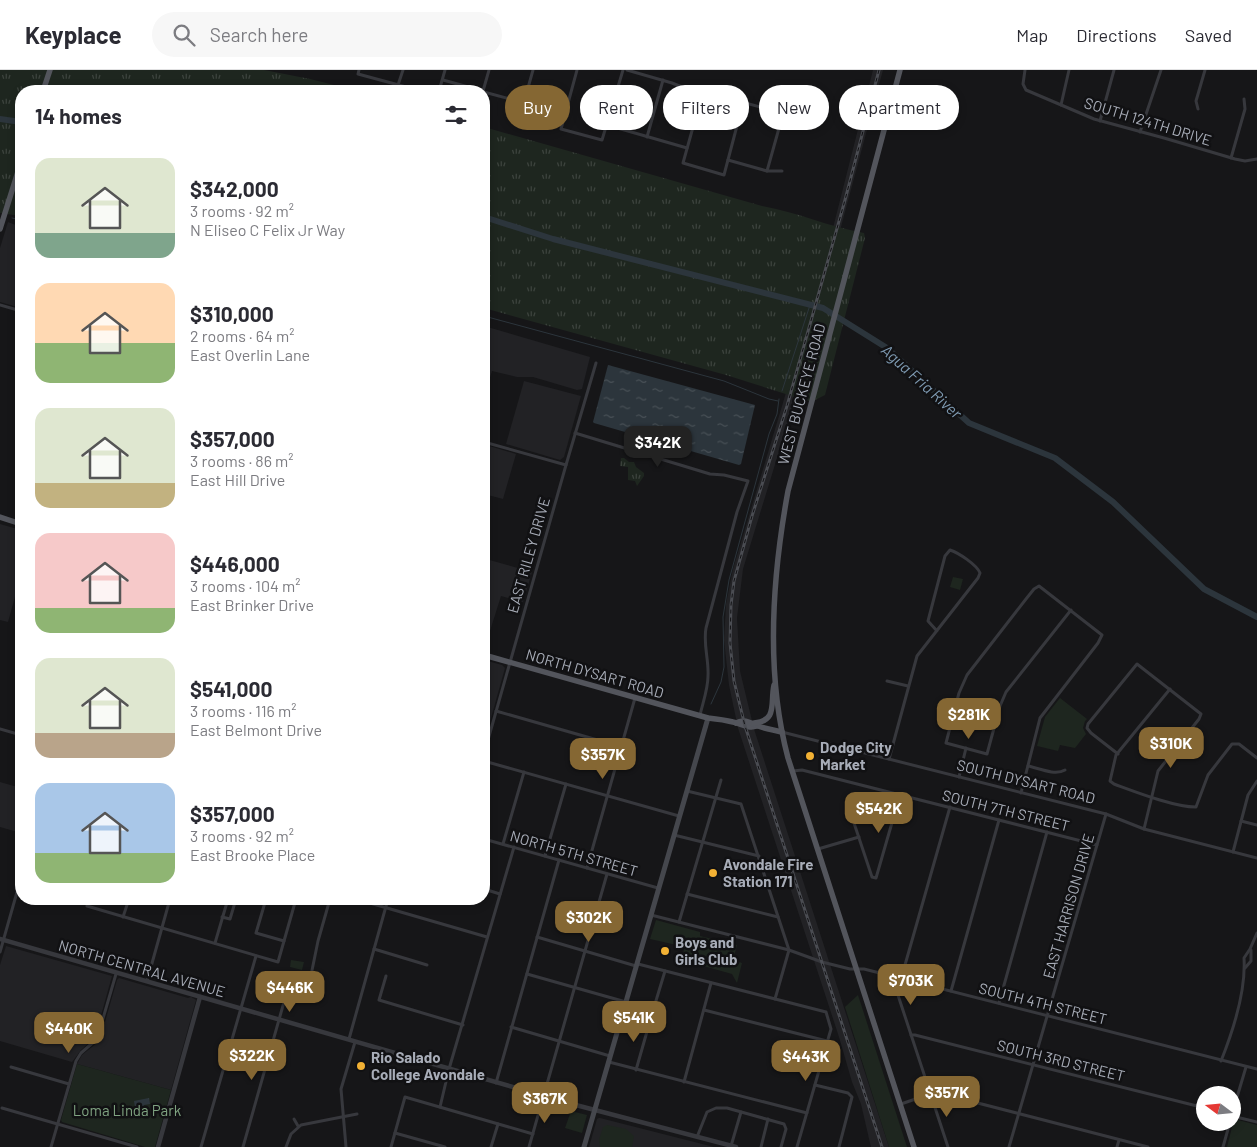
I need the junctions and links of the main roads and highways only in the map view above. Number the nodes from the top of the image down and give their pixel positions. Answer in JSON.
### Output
{"nodes":[{"id":1,"x":50,"y":70,"type":"edge"},
{"id":2,"x":900,"y":70,"type":"edge"},
{"id":3,"x":45,"y":85,"type":"edge"},
{"id":4,"x":15,"y":181,"type":"edge"},
{"id":5,"x":0,"y":230,"type":"edge"},
{"id":6,"x":0,"y":518,"type":"edge"},
{"id":7,"x":15,"y":522,"type":"edge"},
{"id":8,"x":490,"y":657,"type":"edge"},
{"id":9,"x":775,"y":678,"type":"junction"},
{"id":10,"x":700,"y":715,"type":"joint"},
{"id":11,"x":708,"y":718,"type":"junction"},
{"id":12,"x":755,"y":724,"type":"junction"},
{"id":13,"x":782,"y":732,"type":"junction"},
{"id":14,"x":584,"y":1147,"type":"edge"},
{"id":15,"x":914,"y":1147,"type":"edge"}],
"edges":[{"from":1,"to":3,"type":"main road"},
{"from":2,"to":9,"type":"main road","name":"WEST BUCKEYE ROAD"},
{"from":4,"to":5,"type":"main road"},
{"from":6,"to":7,"type":"main road"},
{"from":8,"to":10,"type":"main road","name":"NORTH DYSART ROAD"},
{"from":9,"to":12,"type":"main road"},
{"from":9,"to":13,"type":"main road","name":"WEST BUCKEYE ROAD"},
{"from":10,"to":11,"type":"main road","name":"SOUTH DYSART ROAD"},
{"from":11,"to":12,"type":"main road","name":"SOUTH DYSART ROAD"},
{"from":11,"to":14,"type":"main road"},
{"from":12,"to":13,"type":"main road","name":"SOUTH DYSART ROAD"},
{"from":13,"to":15,"type":"main road","name":"WEST BUCKEYE ROAD"}]}
